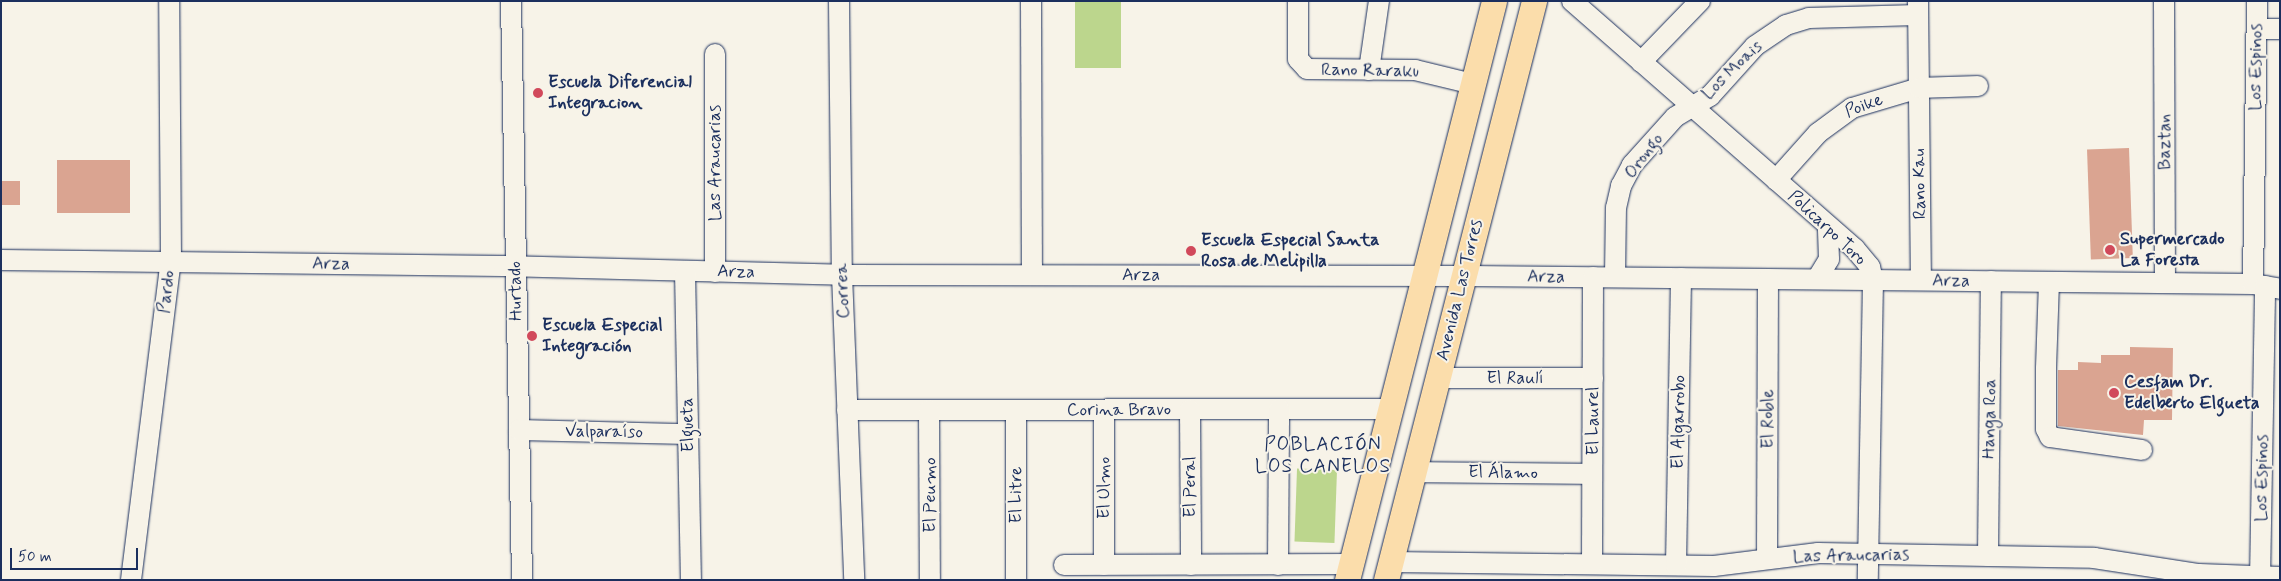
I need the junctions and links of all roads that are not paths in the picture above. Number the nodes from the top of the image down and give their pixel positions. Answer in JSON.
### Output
{"nodes":[{"id":1,"x":169,"y":1,"type":"edge"},
{"id":2,"x":511,"y":1,"type":"edge"},
{"id":3,"x":839,"y":1,"type":"edge"},
{"id":4,"x":1031,"y":1,"type":"edge"},
{"id":5,"x":1298,"y":1,"type":"edge"},
{"id":6,"x":1379,"y":1,"type":"edge"},
{"id":7,"x":1494,"y":1,"type":"edge"},
{"id":8,"x":1534,"y":1,"type":"edge"},
{"id":9,"x":1572,"y":1,"type":"edge"},
{"id":10,"x":1700,"y":1,"type":"edge"},
{"id":11,"x":2164,"y":1,"type":"edge"},
{"id":12,"x":2257,"y":1,"type":"edge"},
{"id":13,"x":1918,"y":8,"type":"edge"},
{"id":14,"x":2256,"y":29,"type":"junction"},
{"id":15,"x":2280,"y":30,"type":"edge"},
{"id":16,"x":715,"y":54,"type":"dead end"},
{"id":17,"x":1641,"y":62,"type":"junction"},
{"id":18,"x":1369,"y":70,"type":"junction"},
{"id":19,"x":1473,"y":84,"type":"junction"},
{"id":20,"x":1978,"y":86,"type":"dead end"},
{"id":21,"x":1919,"y":88,"type":"junction"},
{"id":22,"x":1692,"y":106,"type":"junction"},
{"id":23,"x":1776,"y":180,"type":"junction"},
{"id":24,"x":1828,"y":226,"type":"junction"},
{"id":25,"x":1,"y":260,"type":"edge"},
{"id":26,"x":171,"y":261,"type":"junction"},
{"id":27,"x":516,"y":267,"type":"junction"},
{"id":28,"x":685,"y":271,"type":"junction"},
{"id":29,"x":715,"y":272,"type":"junction"},
{"id":30,"x":842,"y":275,"type":"junction"},
{"id":31,"x":1032,"y":275,"type":"junction"},
{"id":32,"x":1424,"y":276,"type":"junction"},
{"id":33,"x":1464,"y":276,"type":"junction"},
{"id":34,"x":1593,"y":277,"type":"junction"},
{"id":35,"x":1615,"y":277,"type":"junction"},
{"id":36,"x":1681,"y":278,"type":"junction"},
{"id":37,"x":1768,"y":279,"type":"junction"},
{"id":38,"x":1817,"y":279,"type":"junction"},
{"id":39,"x":1873,"y":280,"type":"junction"},
{"id":40,"x":1921,"y":280,"type":"junction"},
{"id":41,"x":1991,"y":281,"type":"junction"},
{"id":42,"x":2049,"y":282,"type":"junction"},
{"id":43,"x":2165,"y":283,"type":"junction"},
{"id":44,"x":2266,"y":286,"type":"edge"},
{"id":45,"x":1438,"y":378,"type":"junction"},
{"id":46,"x":1593,"y":378,"type":"junction"},
{"id":47,"x":1279,"y":409,"type":"junction"},
{"id":48,"x":1390,"y":409,"type":"junction"},
{"id":49,"x":847,"y":410,"type":"junction"},
{"id":50,"x":930,"y":410,"type":"junction"},
{"id":51,"x":1016,"y":410,"type":"junction"},
{"id":52,"x":1104,"y":410,"type":"junction"},
{"id":53,"x":1190,"y":410,"type":"junction"},
{"id":54,"x":519,"y":430,"type":"junction"},
{"id":55,"x":688,"y":434,"type":"junction"},
{"id":56,"x":2142,"y":450,"type":"dead end"},
{"id":57,"x":1414,"y":472,"type":"junction"},
{"id":58,"x":1592,"y":474,"type":"junction"},
{"id":59,"x":1868,"y":554,"type":"junction"},
{"id":60,"x":1988,"y":556,"type":"junction"},
{"id":61,"x":1767,"y":559,"type":"junction"},
{"id":62,"x":1064,"y":565,"type":"dead end"},
{"id":63,"x":1104,"y":565,"type":"junction"},
{"id":64,"x":1191,"y":565,"type":"junction"},
{"id":65,"x":1278,"y":565,"type":"junction"},
{"id":66,"x":1676,"y":565,"type":"junction"},
{"id":67,"x":1604,"y":569,"type":"edge"},
{"id":68,"x":1388,"y":571,"type":"edge"},
{"id":69,"x":1349,"y":572,"type":"edge"},
{"id":70,"x":1522,"y":572,"type":"edge"},
{"id":71,"x":1697,"y":573,"type":"edge"},
{"id":72,"x":2267,"y":578,"type":"edge"},
{"id":73,"x":130,"y":580,"type":"edge"},
{"id":74,"x":522,"y":580,"type":"edge"},
{"id":75,"x":691,"y":580,"type":"edge"},
{"id":76,"x":854,"y":580,"type":"edge"},
{"id":77,"x":930,"y":580,"type":"edge"},
{"id":78,"x":1016,"y":580,"type":"edge"},
{"id":79,"x":1868,"y":580,"type":"edge"}],
"edges":[{"from":1,"to":26,"type":"street","name":"Pardo"},
{"from":2,"to":27,"type":"street","name":"Hurtado"},
{"from":3,"to":30,"type":"street","name":"Correa"},
{"from":4,"to":31,"type":"street"},
{"from":5,"to":18,"type":"street","name":"Rano Raraku"},
{"from":6,"to":18,"type":"street"},
{"from":7,"to":19,"type":"main road"},
{"from":8,"to":33,"type":"main road","name":"Avenida Las Torres"},
{"from":9,"to":17,"type":"street","name":"Policarpo Toro"},
{"from":10,"to":17,"type":"street"},
{"from":11,"to":43,"type":"street","name":"Baztan"},
{"from":12,"to":14,"type":"street","name":"Los Espinos"},
{"from":13,"to":21,"type":"street"},
{"from":13,"to":22,"type":"street","name":"Los Moais"},
{"from":14,"to":15,"type":"street"},
{"from":14,"to":44,"type":"street","name":"Los Espinos"},
{"from":16,"to":29,"type":"street","name":"Las Araucarias"},
{"from":17,"to":22,"type":"street","name":"Policarpo Toro"},
{"from":18,"to":19,"type":"street","name":"Rano Raraku"},
{"from":19,"to":32,"type":"main road"},
{"from":20,"to":21,"type":"street","name":"Poike"},
{"from":21,"to":23,"type":"street","name":"Poike"},
{"from":21,"to":40,"type":"street","name":"Rano Kau"},
{"from":22,"to":23,"type":"street","name":"Policarpo Toro"},
{"from":22,"to":35,"type":"street","name":"Orongo"},
{"from":23,"to":24,"type":"street","name":"Policarpo Toro"},
{"from":24,"to":38,"type":"street"},
{"from":24,"to":39,"type":"street","name":"Policarpo Toro"},
{"from":25,"to":26,"type":"street","name":"Arza"},
{"from":26,"to":27,"type":"street","name":"Arza"},
{"from":26,"to":73,"type":"street","name":"Pardo"},
{"from":27,"to":28,"type":"street","name":"Arza"},
{"from":27,"to":54,"type":"street","name":"Hurtado"},
{"from":28,"to":29,"type":"street","name":"Arza"},
{"from":28,"to":55,"type":"street","name":"Elgueta"},
{"from":29,"to":30,"type":"street","name":"Arza"},
{"from":30,"to":31,"type":"street","name":"Arza"},
{"from":30,"to":49,"type":"street","name":"Correa"},
{"from":31,"to":32,"type":"street","name":"Arza"},
{"from":32,"to":33,"type":"street","name":"Arza"},
{"from":32,"to":48,"type":"main road"},
{"from":33,"to":34,"type":"street","name":"Arza"},
{"from":33,"to":45,"type":"main road","name":"Avenida Las Torres"},
{"from":34,"to":35,"type":"street","name":"Arza"},
{"from":34,"to":46,"type":"street","name":"El Laurel"},
{"from":35,"to":36,"type":"street","name":"Arza"},
{"from":36,"to":37,"type":"street","name":"Arza"},
{"from":36,"to":66,"type":"street","name":"El Algarrobo"},
{"from":37,"to":38,"type":"street","name":"Arza"},
{"from":37,"to":61,"type":"street","name":"El Roble"},
{"from":38,"to":39,"type":"street","name":"Arza"},
{"from":39,"to":40,"type":"street","name":"Arza"},
{"from":39,"to":59,"type":"street","name":"Policarpo Toro"},
{"from":40,"to":41,"type":"street","name":"Arza"},
{"from":41,"to":42,"type":"street","name":"Arza"},
{"from":41,"to":60,"type":"street","name":"Hanga Roa"},
{"from":42,"to":43,"type":"street","name":"Arza"},
{"from":42,"to":56,"type":"street"},
{"from":43,"to":44,"type":"street","name":"Arza"},
{"from":44,"to":72,"type":"street","name":"Los Espinos"},
{"from":45,"to":46,"type":"street","name":"El Raulí"},
{"from":45,"to":57,"type":"main road","name":"Avenida Las Torres"},
{"from":46,"to":58,"type":"street","name":"El Laurel"},
{"from":47,"to":48,"type":"street","name":"Corina Bravo"},
{"from":47,"to":53,"type":"street","name":"Corina Bravo"},
{"from":47,"to":65,"type":"street"},
{"from":48,"to":69,"type":"main road"},
{"from":49,"to":50,"type":"street","name":"Corina Bravo"},
{"from":49,"to":76,"type":"street","name":"Correa"},
{"from":50,"to":51,"type":"street","name":"Corina Bravo"},
{"from":50,"to":77,"type":"street","name":"El Peumo"},
{"from":51,"to":52,"type":"street","name":"Corina Bravo"},
{"from":51,"to":78,"type":"street","name":"El Litre"},
{"from":52,"to":53,"type":"street","name":"Corina Bravo"},
{"from":52,"to":63,"type":"street","name":"El Ulmo"},
{"from":53,"to":64,"type":"street","name":"El Peral"},
{"from":54,"to":55,"type":"street","name":"Valparaíso"},
{"from":54,"to":74,"type":"street","name":"Hurtado"},
{"from":55,"to":75,"type":"street","name":"Elgueta"},
{"from":57,"to":58,"type":"street","name":"El Álamo"},
{"from":57,"to":68,"type":"main road","name":"Avenida Las Torres"},
{"from":58,"to":67,"type":"street","name":"El Laurel"},
{"from":59,"to":60,"type":"street","name":"Las Araucarias"},
{"from":59,"to":61,"type":"street","name":"Las Araucarias"},
{"from":59,"to":79,"type":"street","name":"Policarpo Toro"},
{"from":60,"to":72,"type":"street","name":"Las Araucarias"},
{"from":61,"to":71,"type":"street","name":"Las Araucarias"},
{"from":62,"to":63,"type":"street"},
{"from":63,"to":64,"type":"street"},
{"from":64,"to":65,"type":"street"},
{"from":65,"to":69,"type":"street"},
{"from":66,"to":67,"type":"street","name":"Las Araucarias"},
{"from":66,"to":71,"type":"street","name":"Las Araucarias"},
{"from":67,"to":70,"type":"street","name":"Las Araucarias"},
{"from":68,"to":70,"type":"street","name":"Las Araucarias"}]}
